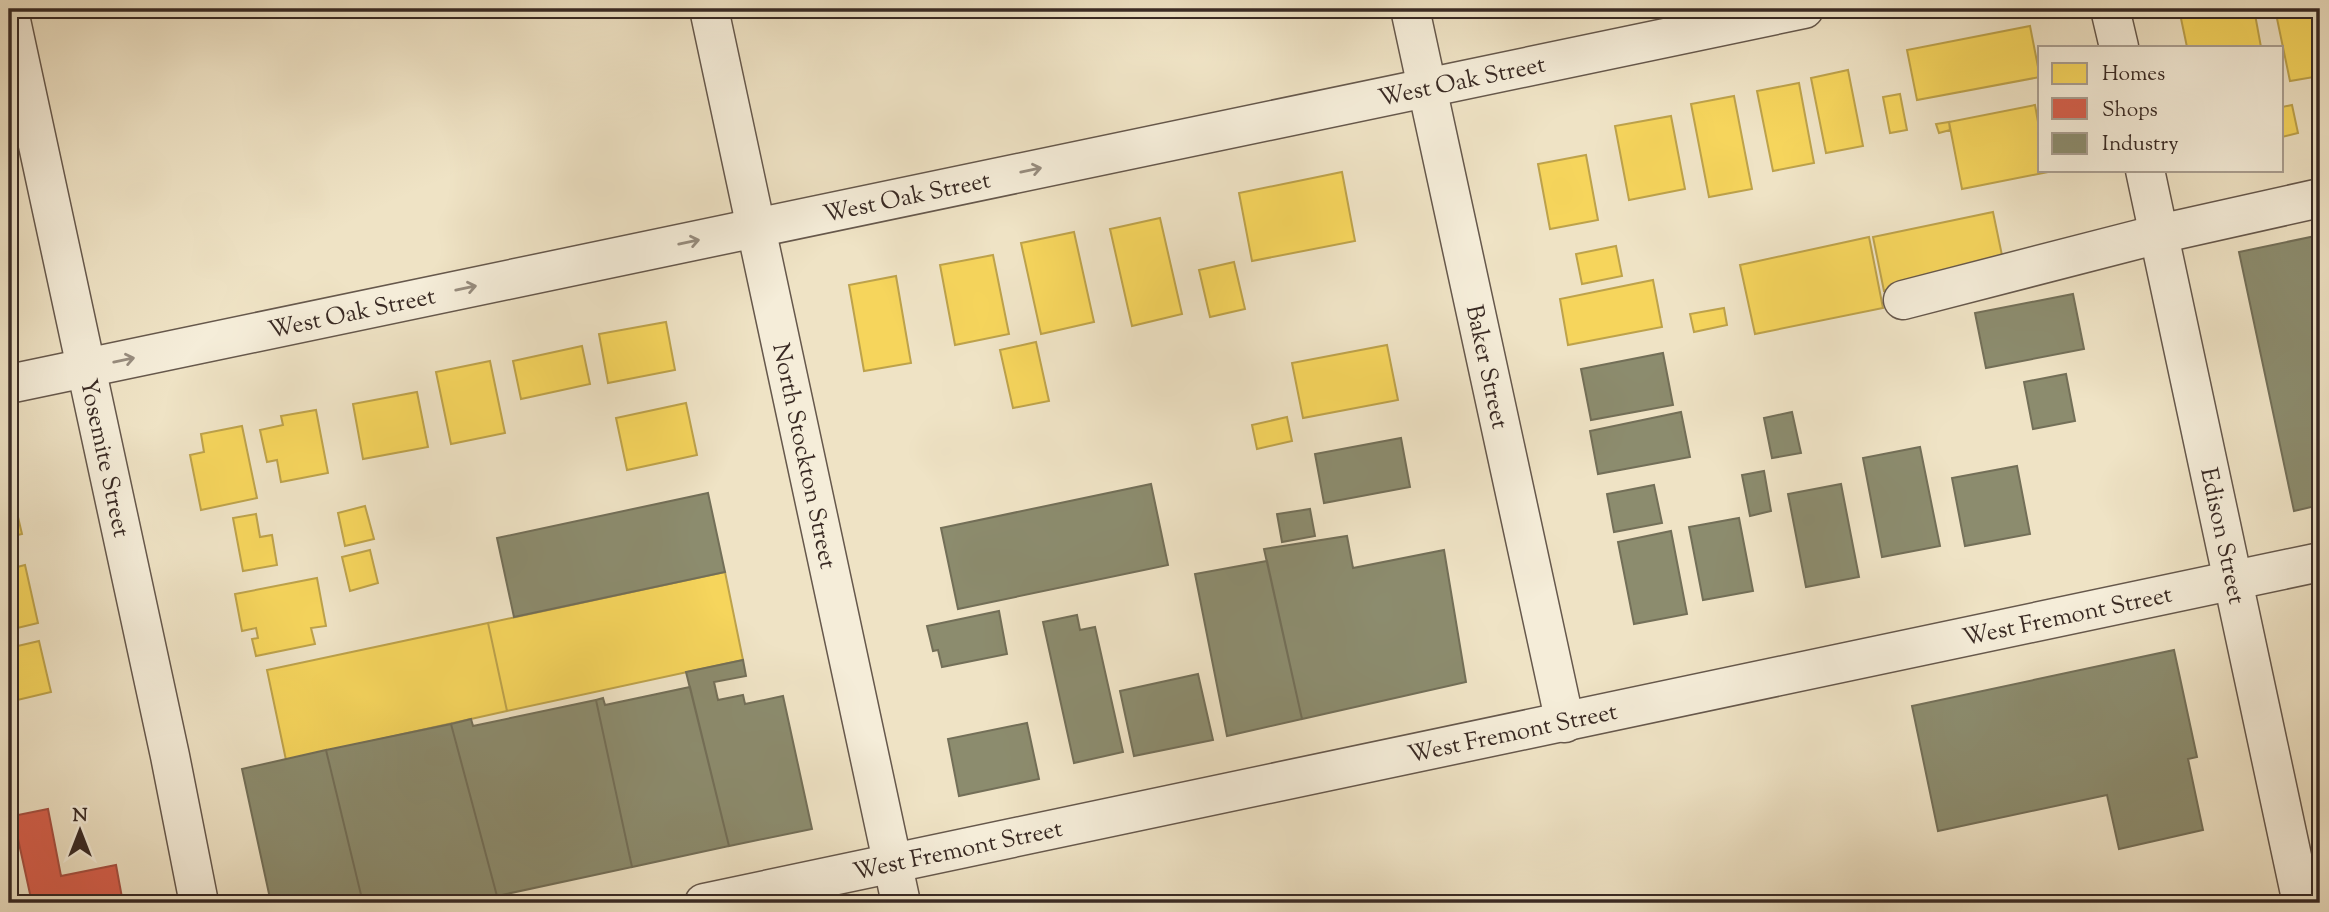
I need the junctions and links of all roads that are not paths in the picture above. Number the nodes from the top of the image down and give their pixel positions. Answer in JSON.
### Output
{"nodes":[{"id":1,"x":709,"y":9,"type":"edge"},
{"id":2,"x":1410,"y":9,"type":"edge"},
{"id":3,"x":1804,"y":9,"type":"edge"},
{"id":4,"x":2110,"y":9,"type":"edge"},
{"id":5,"x":9,"y":11,"type":"edge"},
{"id":6,"x":2119,"y":46,"type":"edge"},
{"id":7,"x":1427,"y":87,"type":"junction"},
{"id":8,"x":2145,"y":172,"type":"edge"},
{"id":9,"x":2320,"y":198,"type":"edge"},
{"id":10,"x":756,"y":228,"type":"junction"},
{"id":11,"x":2159,"y":234,"type":"junction"},
{"id":12,"x":1903,"y":300,"type":"dead end"},
{"id":13,"x":85,"y":368,"type":"junction"},
{"id":14,"x":9,"y":384,"type":"edge"},
{"id":15,"x":2320,"y":562,"type":"edge"},
{"id":16,"x":2234,"y":581,"type":"junction"},
{"id":17,"x":1565,"y":723,"type":"junction"},
{"id":18,"x":893,"y":862,"type":"junction"},
{"id":19,"x":199,"y":903,"type":"edge"},
{"id":20,"x":704,"y":903,"type":"edge"},
{"id":21,"x":901,"y":903,"type":"edge"},
{"id":22,"x":2302,"y":903,"type":"edge"}],
"edges":[{"from":1,"to":10,"type":"street","name":"North Stockton Street"},
{"from":2,"to":7,"type":"street","name":"Baker Street"},
{"from":3,"to":7,"type":"street","name":"West Oak Street"},
{"from":4,"to":6,"type":"street"},
{"from":5,"to":13,"type":"street","name":"Yosemite Street"},
{"from":10,"to":7,"type":"street","name":"West Oak Street","one_way":true},
{"from":7,"to":17,"type":"street","name":"Baker Street"},
{"from":8,"to":11,"type":"street","name":"Edison Street"},
{"from":9,"to":11,"type":"street"},
{"from":13,"to":10,"type":"street","name":"West Oak Street","one_way":true},
{"from":10,"to":18,"type":"street","name":"North Stockton Street"},
{"from":11,"to":12,"type":"street"},
{"from":11,"to":16,"type":"street","name":"Edison Street"},
{"from":13,"to":14,"type":"street","name":"West Oak Street"},
{"from":13,"to":19,"type":"street","name":"Yosemite Street"},
{"from":15,"to":16,"type":"street","name":"West Fremont Street"},
{"from":16,"to":17,"type":"street","name":"West Fremont Street"},
{"from":16,"to":22,"type":"street","name":"Edison Street"},
{"from":17,"to":18,"type":"street","name":"West Fremont Street"},
{"from":18,"to":20,"type":"street","name":"West Fremont Street"},
{"from":18,"to":21,"type":"street","name":"North Stockton Street"}]}
